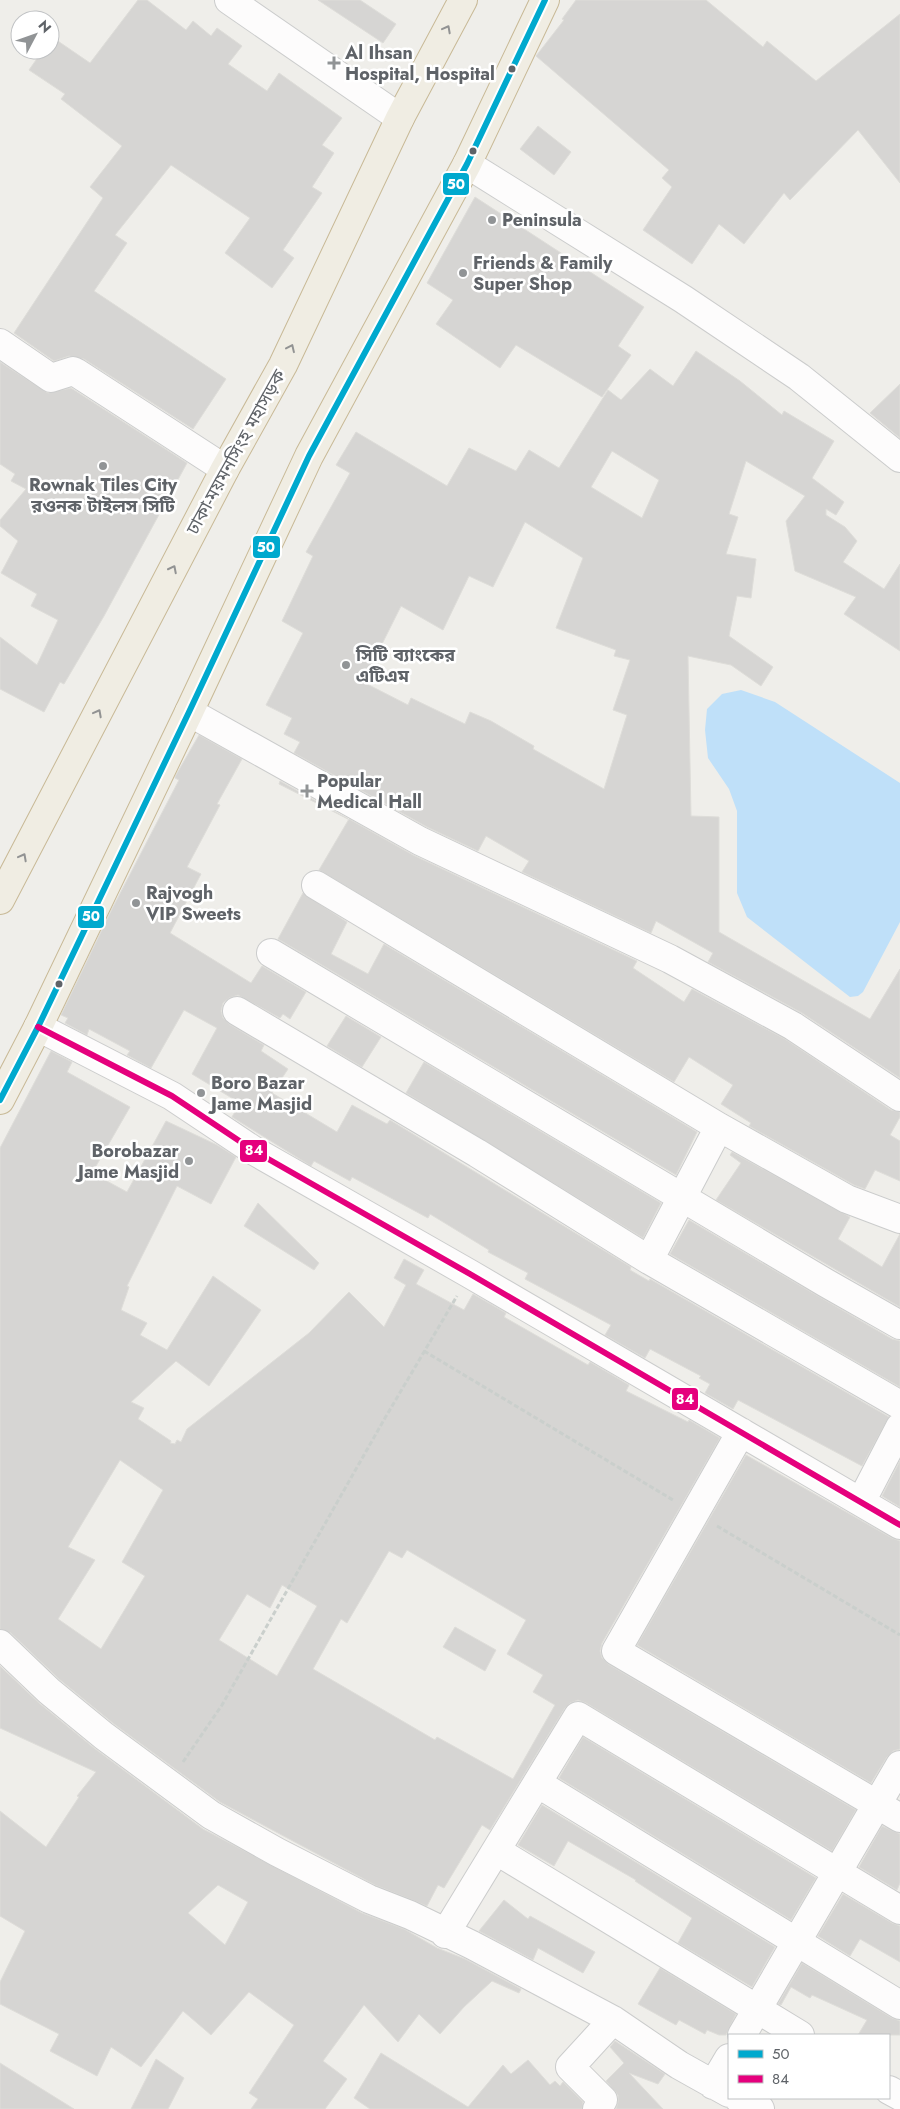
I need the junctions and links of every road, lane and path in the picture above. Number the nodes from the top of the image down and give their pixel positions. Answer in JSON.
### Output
{"nodes":[{"id":1,"x":229,"y":0,"type":"edge"},
{"id":2,"x":463,"y":0,"type":"edge"},
{"id":3,"x":545,"y":0,"type":"edge"},
{"id":4,"x":400,"y":118,"type":"junction"},
{"id":5,"x":466,"y":164,"type":"junction"},
{"id":6,"x":0,"y":343,"type":"edge"},
{"id":7,"x":900,"y":458,"type":"edge"},
{"id":8,"x":225,"y":469,"type":"junction"},
{"id":9,"x":189,"y":712,"type":"junction"},
{"id":10,"x":316,"y":885,"type":"dead end"},
{"id":11,"x":0,"y":900,"type":"edge"},
{"id":12,"x":271,"y":953,"type":"dead end"},
{"id":13,"x":237,"y":1011,"type":"dead end"},
{"id":14,"x":38,"y":1028,"type":"junction"},
{"id":15,"x":900,"y":1098,"type":"edge"},
{"id":16,"x":0,"y":1100,"type":"edge"},
{"id":17,"x":719,"y":1127,"type":"junction"},
{"id":18,"x":683,"y":1198,"type":"junction"},
{"id":19,"x":900,"y":1219,"type":"edge"},
{"id":20,"x":649,"y":1260,"type":"junction"},
{"id":21,"x":470,"y":1274,"type":"junction"},
{"id":22,"x":900,"y":1325,"type":"edge"},
{"id":23,"x":424,"y":1351,"type":"junction"},
{"id":24,"x":900,"y":1405,"type":"edge"},
{"id":25,"x":900,"y":1427,"type":"edge"},
{"id":26,"x":741,"y":1432,"type":"junction"},
{"id":27,"x":861,"y":1502,"type":"junction"},
{"id":28,"x":694,"y":1513,"type":"junction"},
{"id":29,"x":900,"y":1525,"type":"edge"},
{"id":30,"x":900,"y":1635,"type":"edge"},
{"id":31,"x":0,"y":1644,"type":"edge"},
{"id":32,"x":900,"y":1764,"type":"edge"},
{"id":33,"x":537,"y":1783,"type":"junction"},
{"id":34,"x":169,"y":1784,"type":"junction"},
{"id":35,"x":875,"y":1804,"type":"junction"},
{"id":36,"x":900,"y":1818,"type":"edge"},
{"id":37,"x":496,"y":1851,"type":"junction"},
{"id":38,"x":836,"y":1871,"type":"junction"},
{"id":39,"x":900,"y":1910,"type":"edge"},
{"id":40,"x":446,"y":1934,"type":"junction"},
{"id":41,"x":795,"y":1942,"type":"junction"},
{"id":42,"x":900,"y":2005,"type":"edge"},
{"id":43,"x":757,"y":2009,"type":"junction"},
{"id":44,"x":613,"y":2020,"type":"junction"},
{"id":45,"x":743,"y":2034,"type":"edge"},
{"id":46,"x":798,"y":2034,"type":"edge"},
{"id":47,"x":728,"y":2062,"type":"edge"},
{"id":48,"x":721,"y":2089,"type":"edge"},
{"id":49,"x":740,"y":2099,"type":"edge"},
{"id":50,"x":597,"y":2109,"type":"edge"},
{"id":51,"x":760,"y":2109,"type":"edge"}],
"edges":[{"from":1,"to":4,"type":"street"},
{"from":4,"to":2,"type":"highway","name":"ঢাকা-ময়মনসিংহ মহাসড়ক","one_way":true},
{"from":3,"to":5,"type":"highway"},
{"from":8,"to":4,"type":"highway","name":"ঢাকা-ময়মনসিংহ মহাসড়ক","one_way":true},
{"from":5,"to":7,"type":"street"},
{"from":5,"to":9,"type":"highway"},
{"from":6,"to":8,"type":"street"},
{"from":11,"to":8,"type":"highway","name":"ঢাকা-ময়মনসিংহ মহাসড়ক","one_way":true},
{"from":9,"to":14,"type":"highway"},
{"from":9,"to":15,"type":"street"},
{"from":10,"to":17,"type":"street"},
{"from":12,"to":18,"type":"street"},
{"from":13,"to":20,"type":"street"},
{"from":14,"to":16,"type":"highway"},
{"from":14,"to":21,"type":"street"},
{"from":17,"to":18,"type":"street"},
{"from":17,"to":19,"type":"street"},
{"from":18,"to":20,"type":"street"},
{"from":18,"to":22,"type":"street"},
{"from":20,"to":24,"type":"street"},
{"from":21,"to":23,"type":"path"},
{"from":21,"to":26,"type":"street"},
{"from":23,"to":28,"type":"path"},
{"from":23,"to":34,"type":"path"},
{"from":25,"to":27,"type":"street"},
{"from":26,"to":27,"type":"street"},
{"from":26,"to":28,"type":"street"},
{"from":27,"to":29,"type":"street"},
{"from":28,"to":30,"type":"path"},
{"from":28,"to":35,"type":"street"},
{"from":31,"to":34,"type":"street"},
{"from":32,"to":35,"type":"street"},
{"from":33,"to":37,"type":"street"},
{"from":33,"to":38,"type":"street"},
{"from":33,"to":41,"type":"street"},
{"from":34,"to":40,"type":"street"},
{"from":35,"to":36,"type":"street"},
{"from":35,"to":38,"type":"street"},
{"from":37,"to":40,"type":"street"},
{"from":37,"to":43,"type":"street"},
{"from":38,"to":39,"type":"street"},
{"from":38,"to":41,"type":"street"},
{"from":40,"to":44,"type":"street"},
{"from":41,"to":42,"type":"street"},
{"from":41,"to":43,"type":"street"},
{"from":43,"to":45,"type":"street"},
{"from":43,"to":46,"type":"street"},
{"from":44,"to":48,"type":"street"},
{"from":44,"to":50,"type":"street"},
{"from":47,"to":48,"type":"street"},
{"from":49,"to":51,"type":"street"}]}
